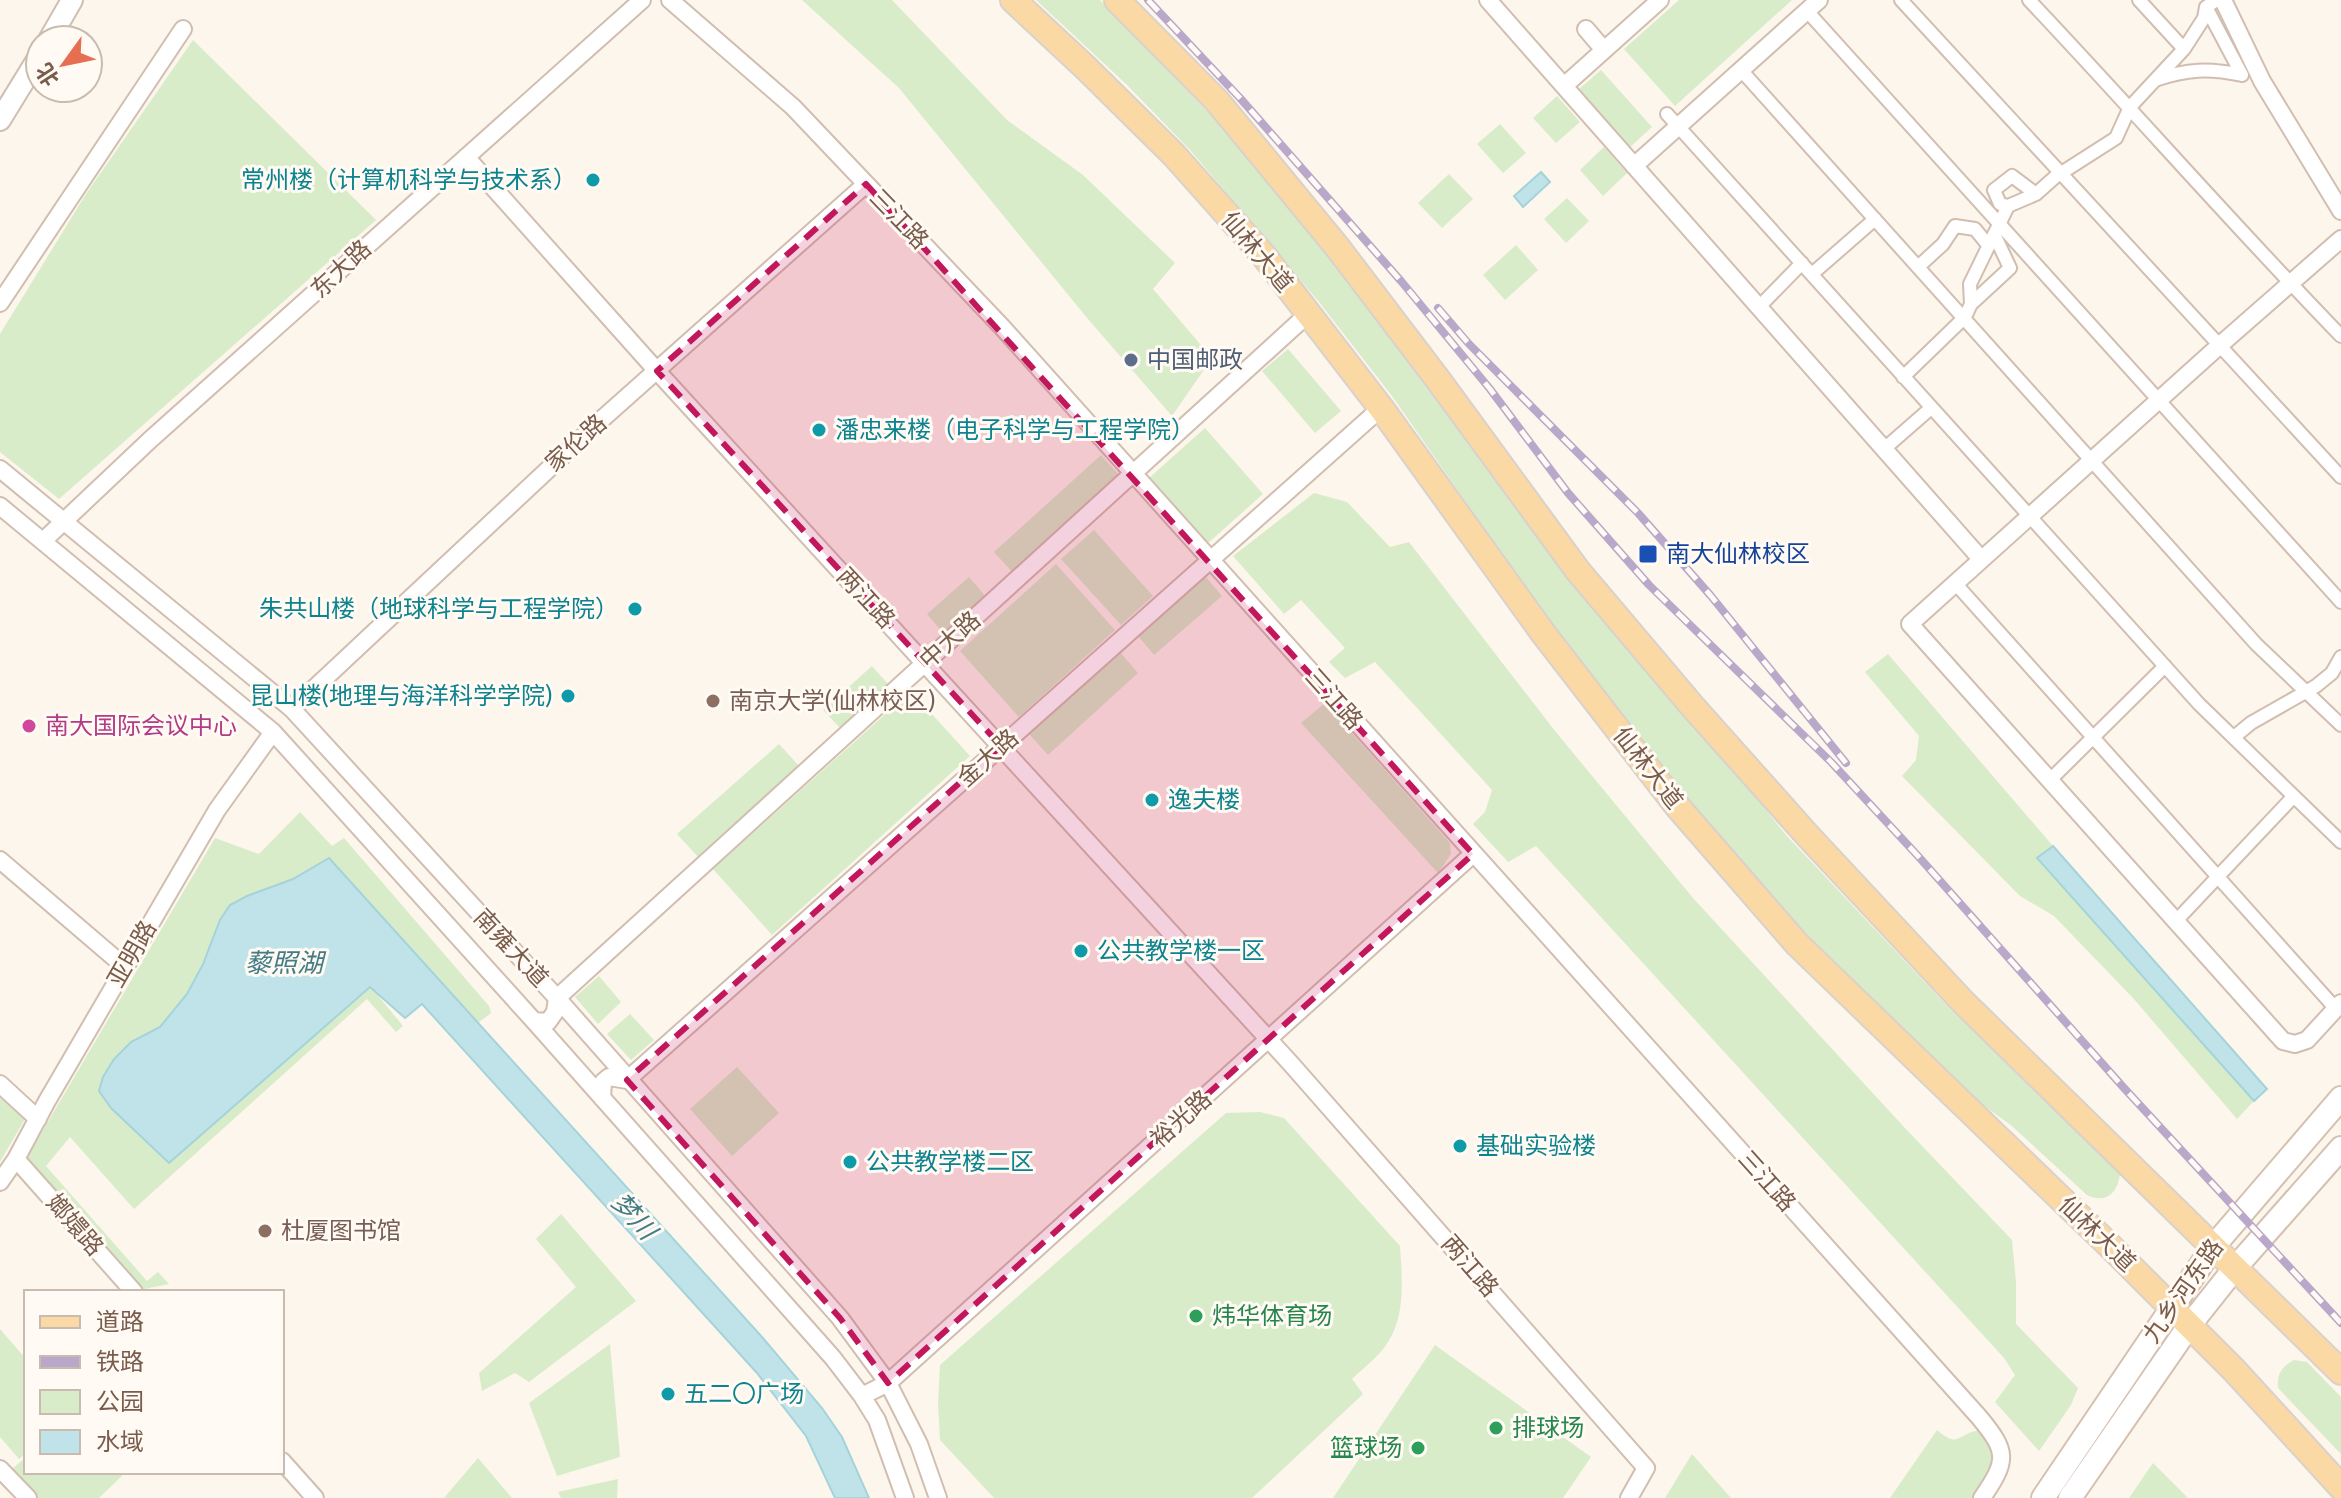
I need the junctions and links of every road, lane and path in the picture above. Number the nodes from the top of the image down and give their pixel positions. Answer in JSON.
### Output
{"nodes":[{"id":1,"x":72,"y":0,"type":"edge"},
{"id":2,"x":642,"y":0,"type":"edge"},
{"id":3,"x":670,"y":0,"type":"edge"},
{"id":4,"x":1013,"y":0,"type":"edge"},
{"id":5,"x":1117,"y":0,"type":"edge"},
{"id":6,"x":1488,"y":0,"type":"edge"},
{"id":7,"x":1660,"y":0,"type":"edge"},
{"id":8,"x":1901,"y":0,"type":"edge"},
{"id":9,"x":2029,"y":0,"type":"edge"},
{"id":10,"x":2139,"y":0,"type":"edge"},
{"id":11,"x":2215,"y":2,"type":"edge"},
{"id":12,"x":1813,"y":6,"type":"edge"},
{"id":13,"x":58,"y":24,"type":"edge"},
{"id":14,"x":183,"y":29,"type":"dead end"},
{"id":15,"x":1586,"y":29,"type":"dead end"},
{"id":16,"x":2184,"y":49,"type":"junction"},
{"id":17,"x":1604,"y":50,"type":"junction"},
{"id":18,"x":1741,"y":70,"type":"junction"},
{"id":19,"x":2153,"y":81,"type":"junction"},
{"id":20,"x":24,"y":83,"type":"edge"},
{"id":21,"x":1564,"y":86,"type":"junction"},
{"id":22,"x":2130,"y":107,"type":"junction"},
{"id":23,"x":0,"y":120,"type":"edge"},
{"id":24,"x":1672,"y":120,"type":"junction"},
{"id":25,"x":466,"y":157,"type":"junction"},
{"id":26,"x":1634,"y":166,"type":"junction"},
{"id":27,"x":2062,"y":173,"type":"junction"},
{"id":28,"x":866,"y":184,"type":"junction"},
{"id":29,"x":2036,"y":194,"type":"junction"},
{"id":30,"x":2008,"y":206,"type":"junction"},
{"id":31,"x":2341,"y":211,"type":"edge"},
{"id":32,"x":1875,"y":219,"type":"junction"},
{"id":33,"x":1993,"y":235,"type":"junction"},
{"id":34,"x":2341,"y":239,"type":"edge"},
{"id":35,"x":1802,"y":263,"type":"junction"},
{"id":36,"x":1919,"y":266,"type":"junction"},
{"id":37,"x":1812,"y":274,"type":"junction"},
{"id":38,"x":2289,"y":283,"type":"junction"},
{"id":39,"x":0,"y":303,"type":"edge"},
{"id":40,"x":1971,"y":304,"type":"junction"},
{"id":41,"x":1759,"y":307,"type":"junction"},
{"id":42,"x":1308,"y":314,"type":"junction"},
{"id":43,"x":1965,"y":317,"type":"junction"},
{"id":44,"x":2341,"y":336,"type":"edge"},
{"id":45,"x":2220,"y":345,"type":"junction"},
{"id":46,"x":657,"y":371,"type":"junction"},
{"id":47,"x":1903,"y":377,"type":"junction"},
{"id":48,"x":2158,"y":400,"type":"junction"},
{"id":49,"x":1381,"y":408,"type":"junction"},
{"id":50,"x":1931,"y":408,"type":"junction"},
{"id":51,"x":1884,"y":449,"type":"junction"},
{"id":52,"x":2091,"y":460,"type":"junction"},
{"id":53,"x":0,"y":469,"type":"edge"},
{"id":54,"x":1133,"y":473,"type":"junction"},
{"id":55,"x":2341,"y":477,"type":"edge"},
{"id":56,"x":0,"y":506,"type":"edge"},
{"id":57,"x":2029,"y":516,"type":"junction"},
{"id":58,"x":64,"y":520,"type":"junction"},
{"id":59,"x":43,"y":541,"type":"junction"},
{"id":60,"x":1981,"y":559,"type":"junction"},
{"id":61,"x":1210,"y":560,"type":"junction"},
{"id":62,"x":1955,"y":583,"type":"junction"},
{"id":63,"x":2341,"y":602,"type":"edge"},
{"id":64,"x":2341,"y":657,"type":"edge"},
{"id":65,"x":925,"y":662,"type":"junction"},
{"id":66,"x":2165,"y":666,"type":"junction"},
{"id":67,"x":2305,"y":692,"type":"junction"},
{"id":68,"x":292,"y":709,"type":"junction"},
{"id":69,"x":2341,"y":725,"type":"edge"},
{"id":70,"x":273,"y":732,"type":"junction"},
{"id":71,"x":2093,"y":737,"type":"junction"},
{"id":72,"x":2234,"y":737,"type":"junction"},
{"id":73,"x":1001,"y":746,"type":"junction"},
{"id":74,"x":2050,"y":780,"type":"junction"},
{"id":75,"x":2294,"y":796,"type":"junction"},
{"id":76,"x":2341,"y":842,"type":"edge"},
{"id":77,"x":1473,"y":854,"type":"junction"},
{"id":78,"x":0,"y":860,"type":"edge"},
{"id":79,"x":2218,"y":878,"type":"junction"},
{"id":80,"x":2176,"y":921,"type":"junction"},
{"id":81,"x":125,"y":967,"type":"junction"},
{"id":82,"x":557,"y":998,"type":"junction"},
{"id":83,"x":2338,"y":1006,"type":"edge"},
{"id":84,"x":534,"y":1021,"type":"junction"},
{"id":85,"x":1268,"y":1039,"type":"junction"},
{"id":86,"x":627,"y":1080,"type":"junction"},
{"id":87,"x":0,"y":1084,"type":"edge"},
{"id":88,"x":602,"y":1098,"type":"junction"},
{"id":89,"x":2341,"y":1098,"type":"edge"},
{"id":90,"x":38,"y":1119,"type":"junction"},
{"id":91,"x":2341,"y":1148,"type":"edge"},
{"id":92,"x":16,"y":1159,"type":"junction"},
{"id":93,"x":0,"y":1182,"type":"edge"},
{"id":94,"x":2213,"y":1247,"type":"junction"},
{"id":95,"x":2235,"y":1268,"type":"junction"},
{"id":96,"x":132,"y":1290,"type":"edge"},
{"id":97,"x":2171,"y":1306,"type":"junction"},
{"id":98,"x":2189,"y":1326,"type":"junction"},
{"id":99,"x":2341,"y":1372,"type":"edge"},
{"id":100,"x":888,"y":1383,"type":"junction"},
{"id":101,"x":862,"y":1396,"type":"junction"},
{"id":102,"x":284,"y":1463,"type":"edge"},
{"id":103,"x":0,"y":1469,"type":"edge"},
{"id":104,"x":2341,"y":1487,"type":"edge"},
{"id":105,"x":28,"y":1498,"type":"edge"},
{"id":106,"x":315,"y":1498,"type":"edge"},
{"id":107,"x":905,"y":1498,"type":"edge"},
{"id":108,"x":938,"y":1498,"type":"edge"},
{"id":109,"x":1629,"y":1498,"type":"edge"},
{"id":110,"x":1982,"y":1498,"type":"edge"},
{"id":111,"x":2043,"y":1498,"type":"edge"},
{"id":112,"x":2070,"y":1498,"type":"edge"}],
"edges":[{"from":1,"to":13,"type":"street"},
{"from":2,"to":25,"type":"street","name":"东大路"},
{"from":3,"to":28,"type":"street","name":"三江路"},
{"from":4,"to":42,"type":"main road","name":"仙林大道"},
{"from":5,"to":94,"type":"main road"},
{"from":6,"to":21,"type":"street"},
{"from":7,"to":17,"type":"street"},
{"from":8,"to":27,"type":"street"},
{"from":9,"to":22,"type":"street"},
{"from":10,"to":16,"type":"street"},
{"from":11,"to":16,"type":"street"},
{"from":11,"to":19,"type":"street"},
{"from":11,"to":31,"type":"street"},
{"from":12,"to":18,"type":"street"},
{"from":12,"to":33,"type":"street"},
{"from":14,"to":39,"type":"street"},
{"from":15,"to":17,"type":"street"},
{"from":16,"to":19,"type":"street"},
{"from":17,"to":21,"type":"street"},
{"from":18,"to":24,"type":"street"},
{"from":18,"to":32,"type":"street"},
{"from":19,"to":22,"type":"street"},
{"from":20,"to":23,"type":"street"},
{"from":21,"to":26,"type":"street"},
{"from":22,"to":27,"type":"street"},
{"from":22,"to":38,"type":"street"},
{"from":24,"to":26,"type":"street"},
{"from":24,"to":35,"type":"street"},
{"from":25,"to":46,"type":"street","name":"两江路"},
{"from":25,"to":58,"type":"street","name":"东大路"},
{"from":26,"to":41,"type":"street"},
{"from":27,"to":29,"type":"street"},
{"from":27,"to":45,"type":"street"},
{"from":28,"to":46,"type":"street","name":"家伦路"},
{"from":28,"to":54,"type":"street","name":"三江路"},
{"from":29,"to":30,"type":"street"},
{"from":29,"to":30,"type":"street"},
{"from":30,"to":33,"type":"street"},
{"from":32,"to":36,"type":"street"},
{"from":32,"to":37,"type":"street"},
{"from":33,"to":36,"type":"street"},
{"from":33,"to":40,"type":"street"},
{"from":33,"to":40,"type":"street"},
{"from":33,"to":48,"type":"street"},
{"from":34,"to":38,"type":"street"},
{"from":35,"to":37,"type":"street"},
{"from":35,"to":41,"type":"street"},
{"from":36,"to":43,"type":"street"},
{"from":37,"to":47,"type":"street"},
{"from":38,"to":44,"type":"street"},
{"from":38,"to":45,"type":"street"},
{"from":40,"to":43,"type":"street"},
{"from":41,"to":51,"type":"street"},
{"from":42,"to":49,"type":"main road","name":"仙林大道"},
{"from":42,"to":54,"type":"street","name":"中大路"},
{"from":43,"to":47,"type":"street"},
{"from":43,"to":52,"type":"street"},
{"from":45,"to":48,"type":"street"},
{"from":45,"to":55,"type":"street"},
{"from":46,"to":65,"type":"street","name":"两江路"},
{"from":46,"to":68,"type":"street","name":"家伦路"},
{"from":47,"to":50,"type":"street"},
{"from":48,"to":52,"type":"street"},
{"from":48,"to":63,"type":"street"},
{"from":49,"to":61,"type":"street","name":"金大路"},
{"from":49,"to":97,"type":"main road","name":"仙林大道"},
{"from":50,"to":51,"type":"street"},
{"from":50,"to":57,"type":"street"},
{"from":51,"to":60,"type":"street"},
{"from":52,"to":57,"type":"street"},
{"from":52,"to":67,"type":"street"},
{"from":53,"to":58,"type":"street","name":"南雍大道"},
{"from":54,"to":61,"type":"street","name":"三江路"},
{"from":54,"to":65,"type":"street","name":"中大路"},
{"from":56,"to":59,"type":"street","name":"南雍大道"},
{"from":57,"to":60,"type":"street"},
{"from":57,"to":66,"type":"street"},
{"from":58,"to":59,"type":"street","name":"东大路"},
{"from":58,"to":68,"type":"street","name":"南雍大道"},
{"from":59,"to":70,"type":"street","name":"南雍大道"},
{"from":60,"to":62,"type":"street"},
{"from":61,"to":73,"type":"street","name":"金大路"},
{"from":61,"to":77,"type":"street","name":"三江路"},
{"from":62,"to":71,"type":"street"},
{"from":62,"to":74,"type":"street"},
{"from":64,"to":67,"type":"street"},
{"from":65,"to":73,"type":"street","name":"两江路"},
{"from":65,"to":82,"type":"street","name":"中大路"},
{"from":66,"to":71,"type":"street"},
{"from":66,"to":72,"type":"street"},
{"from":67,"to":69,"type":"street"},
{"from":67,"to":72,"type":"street"},
{"from":68,"to":82,"type":"street","name":"南雍大道"},
{"from":70,"to":81,"type":"street","name":"亚明路"},
{"from":70,"to":84,"type":"street","name":"南雍大道"},
{"from":71,"to":74,"type":"street"},
{"from":71,"to":79,"type":"street"},
{"from":72,"to":75,"type":"street"},
{"from":73,"to":85,"type":"street","name":"两江路"},
{"from":73,"to":86,"type":"street","name":"金大路"},
{"from":74,"to":80,"type":"street"},
{"from":75,"to":76,"type":"street"},
{"from":75,"to":79,"type":"street"},
{"from":77,"to":85,"type":"street","name":"裕光路"},
{"from":77,"to":110,"type":"street","name":"三江路"},
{"from":78,"to":81,"type":"street"},
{"from":79,"to":80,"type":"street"},
{"from":79,"to":83,"type":"street"},
{"from":80,"to":83,"type":"street"},
{"from":81,"to":90,"type":"street","name":"亚明路"},
{"from":82,"to":84,"type":"street","name":"中大路"},
{"from":82,"to":86,"type":"street","name":"南雍大道"},
{"from":84,"to":88,"type":"street","name":"南雍大道"},
{"from":85,"to":100,"type":"street","name":"裕光路"},
{"from":85,"to":109,"type":"street","name":"两江路"},
{"from":86,"to":88,"type":"street","name":"金大路"},
{"from":86,"to":100,"type":"street","name":"南雍大道"},
{"from":87,"to":90,"type":"street"},
{"from":88,"to":101,"type":"street","name":"南雍大道"},
{"from":89,"to":94,"type":"main road","name":"九乡河东路"},
{"from":90,"to":92,"type":"street","name":"亚明路"},
{"from":91,"to":95,"type":"main road","name":"九乡河东路"},
{"from":92,"to":93,"type":"street","name":"亚明路"},
{"from":92,"to":96,"type":"street","name":"嫏嬛路"},
{"from":94,"to":95,"type":"main road"},
{"from":94,"to":97,"type":"main road","name":"九乡河东路"},
{"from":95,"to":98,"type":"main road","name":"九乡河东路"},
{"from":95,"to":99,"type":"main road"},
{"from":97,"to":98,"type":"main road","name":"仙林大道"},
{"from":97,"to":111,"type":"main road","name":"九乡河东路"},
{"from":98,"to":104,"type":"main road","name":"仙林大道"},
{"from":98,"to":112,"type":"main road","name":"九乡河东路"},
{"from":100,"to":101,"type":"street","name":"裕光路"},
{"from":100,"to":108,"type":"street","name":"南雍大道"},
{"from":101,"to":107,"type":"street","name":"南雍大道"},
{"from":102,"to":106,"type":"street"},
{"from":103,"to":105,"type":"street"}]}
